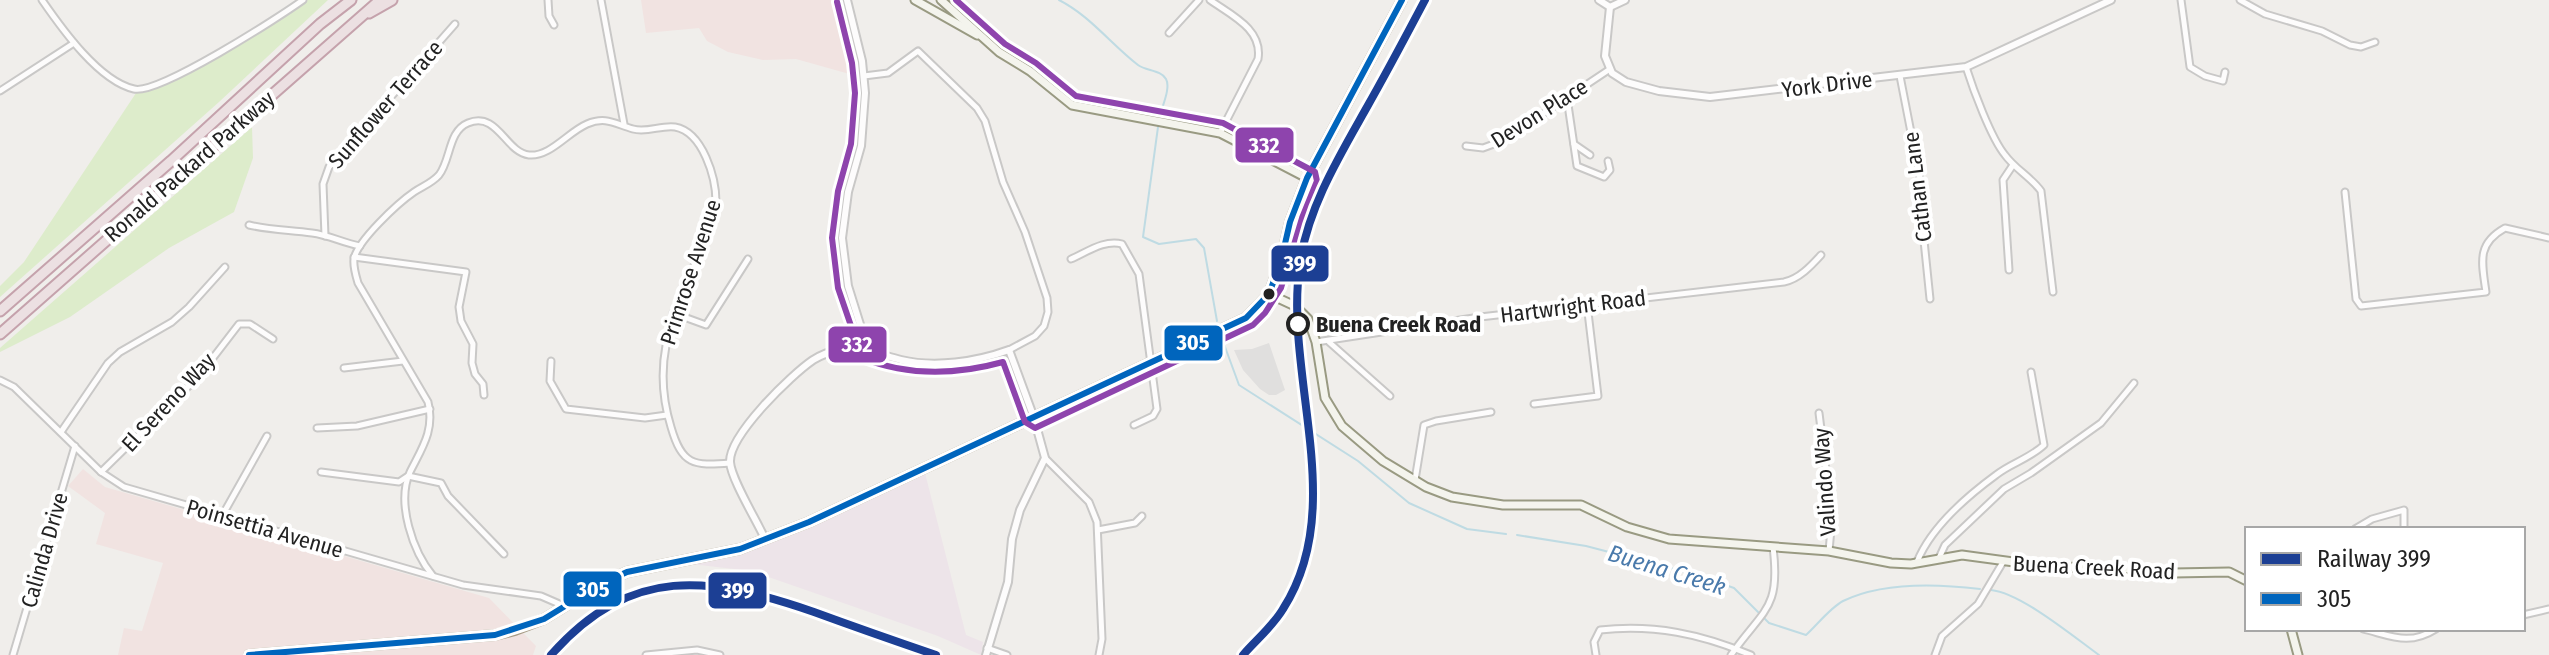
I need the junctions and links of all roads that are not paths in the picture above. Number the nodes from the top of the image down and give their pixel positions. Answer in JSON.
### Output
{"nodes":[{"id":1,"x":42,"y":0,"type":"edge"},
{"id":2,"x":303,"y":0,"type":"edge"},
{"id":3,"x":344,"y":0,"type":"edge"},
{"id":4,"x":351,"y":0,"type":"edge"},
{"id":5,"x":380,"y":0,"type":"edge"},
{"id":6,"x":392,"y":0,"type":"edge"},
{"id":7,"x":548,"y":0,"type":"edge"},
{"id":8,"x":601,"y":0,"type":"edge"},
{"id":9,"x":847,"y":0,"type":"edge"},
{"id":10,"x":915,"y":0,"type":"edge"},
{"id":11,"x":941,"y":0,"type":"edge"},
{"id":12,"x":1199,"y":0,"type":"edge"},
{"id":13,"x":1210,"y":0,"type":"edge"},
{"id":14,"x":1402,"y":0,"type":"edge"},
{"id":15,"x":1599,"y":0,"type":"edge"},
{"id":16,"x":1625,"y":0,"type":"edge"},
{"id":17,"x":2111,"y":0,"type":"edge"},
{"id":18,"x":2181,"y":0,"type":"edge"},
{"id":19,"x":2240,"y":0,"type":"edge"},
{"id":20,"x":1610,"y":7,"type":"junction"},
{"id":21,"x":363,"y":16,"type":"junction"},
{"id":22,"x":320,"y":24,"type":"junction"},
{"id":23,"x":455,"y":24,"type":"dead end"},
{"id":24,"x":554,"y":25,"type":"dead end"},
{"id":25,"x":1169,"y":33,"type":"dead end"},
{"id":26,"x":982,"y":38,"type":"junction"},
{"id":27,"x":2375,"y":42,"type":"dead end"},
{"id":28,"x":74,"y":43,"type":"junction"},
{"id":29,"x":1966,"y":67,"type":"junction"},
{"id":30,"x":1610,"y":69,"type":"junction"},
{"id":31,"x":2225,"y":72,"type":"dead end"},
{"id":32,"x":864,"y":76,"type":"junction"},
{"id":33,"x":1900,"y":76,"type":"junction"},
{"id":34,"x":0,"y":91,"type":"edge"},
{"id":35,"x":1567,"y":98,"type":"junction"},
{"id":36,"x":624,"y":125,"type":"junction"},
{"id":37,"x":1220,"y":133,"type":"junction"},
{"id":38,"x":1573,"y":143,"type":"junction"},
{"id":39,"x":1466,"y":146,"type":"dead end"},
{"id":40,"x":1590,"y":155,"type":"dead end"},
{"id":41,"x":1608,"y":161,"type":"dead end"},
{"id":42,"x":2013,"y":165,"type":"junction"},
{"id":43,"x":1307,"y":178,"type":"junction"},
{"id":44,"x":2345,"y":192,"type":"dead end"},
{"id":45,"x":249,"y":225,"type":"dead end"},
{"id":46,"x":325,"y":236,"type":"junction"},
{"id":47,"x":2549,"y":238,"type":"edge"},
{"id":48,"x":360,"y":246,"type":"junction"},
{"id":49,"x":1821,"y":255,"type":"dead end"},
{"id":50,"x":354,"y":257,"type":"junction"},
{"id":51,"x":748,"y":259,"type":"dead end"},
{"id":52,"x":1071,"y":259,"type":"dead end"},
{"id":53,"x":225,"y":267,"type":"dead end"},
{"id":54,"x":2009,"y":270,"type":"dead end"},
{"id":55,"x":2053,"y":292,"type":"dead end"},
{"id":56,"x":1269,"y":294,"type":"junction"},
{"id":57,"x":1930,"y":299,"type":"dead end"},
{"id":58,"x":1587,"y":304,"type":"junction"},
{"id":59,"x":0,"y":311,"type":"edge"},
{"id":60,"x":673,"y":313,"type":"junction"},
{"id":61,"x":0,"y":334,"type":"edge"},
{"id":62,"x":273,"y":339,"type":"dead end"},
{"id":63,"x":1316,"y":342,"type":"junction"},
{"id":64,"x":1329,"y":342,"type":"junction"},
{"id":65,"x":868,"y":350,"type":"junction"},
{"id":66,"x":1009,"y":350,"type":"junction"},
{"id":67,"x":403,"y":361,"type":"junction"},
{"id":68,"x":551,"y":361,"type":"dead end"},
{"id":69,"x":1151,"y":362,"type":"junction"},
{"id":70,"x":344,"y":368,"type":"dead end"},
{"id":71,"x":2031,"y":372,"type":"dead end"},
{"id":72,"x":0,"y":380,"type":"edge"},
{"id":73,"x":2134,"y":383,"type":"dead end"},
{"id":74,"x":484,"y":395,"type":"dead end"},
{"id":75,"x":1390,"y":396,"type":"dead end"},
{"id":76,"x":1534,"y":404,"type":"dead end"},
{"id":77,"x":430,"y":409,"type":"junction"},
{"id":78,"x":1491,"y":412,"type":"dead end"},
{"id":79,"x":1819,"y":413,"type":"dead end"},
{"id":80,"x":667,"y":415,"type":"junction"},
{"id":81,"x":1034,"y":418,"type":"junction"},
{"id":82,"x":1134,"y":425,"type":"dead end"},
{"id":83,"x":317,"y":428,"type":"dead end"},
{"id":84,"x":61,"y":432,"type":"junction"},
{"id":85,"x":267,"y":436,"type":"dead end"},
{"id":86,"x":75,"y":446,"type":"junction"},
{"id":87,"x":1045,"y":458,"type":"junction"},
{"id":88,"x":730,"y":463,"type":"junction"},
{"id":89,"x":101,"y":472,"type":"junction"},
{"id":90,"x":321,"y":472,"type":"dead end"},
{"id":91,"x":408,"y":476,"type":"junction"},
{"id":92,"x":1415,"y":481,"type":"junction"},
{"id":93,"x":222,"y":516,"type":"junction"},
{"id":94,"x":1142,"y":516,"type":"dead end"},
{"id":95,"x":2358,"y":527,"type":"edge"},
{"id":96,"x":2404,"y":527,"type":"edge"},
{"id":97,"x":1098,"y":530,"type":"junction"},
{"id":98,"x":765,"y":539,"type":"junction"},
{"id":99,"x":1773,"y":546,"type":"junction"},
{"id":100,"x":1829,"y":551,"type":"junction"},
{"id":101,"x":504,"y":554,"type":"dead end"},
{"id":102,"x":1939,"y":558,"type":"junction"},
{"id":103,"x":1917,"y":562,"type":"junction"},
{"id":104,"x":2003,"y":562,"type":"junction"},
{"id":105,"x":433,"y":576,"type":"junction"},
{"id":106,"x":2245,"y":580,"type":"edge"},
{"id":107,"x":564,"y":606,"type":"junction"},
{"id":108,"x":2549,"y":609,"type":"edge"},
{"id":109,"x":2525,"y":615,"type":"edge"},
{"id":110,"x":2292,"y":631,"type":"edge"},
{"id":111,"x":2433,"y":631,"type":"edge"},
{"id":112,"x":2391,"y":632,"type":"edge"},
{"id":113,"x":1736,"y":649,"type":"junction"},
{"id":114,"x":987,"y":652,"type":"edge"},
{"id":115,"x":13,"y":655,"type":"edge"},
{"id":116,"x":249,"y":655,"type":"edge"},
{"id":117,"x":646,"y":655,"type":"edge"},
{"id":118,"x":720,"y":655,"type":"edge"},
{"id":119,"x":1007,"y":655,"type":"edge"},
{"id":120,"x":1099,"y":655,"type":"edge"},
{"id":121,"x":1596,"y":655,"type":"edge"},
{"id":122,"x":1731,"y":655,"type":"edge"},
{"id":123,"x":1751,"y":655,"type":"edge"},
{"id":124,"x":1935,"y":655,"type":"edge"},
{"id":125,"x":2298,"y":655,"type":"edge"}],
"edges":[{"from":1,"to":28,"type":"street"},
{"from":2,"to":28,"type":"street"},
{"from":3,"to":22,"type":"highway"},
{"from":4,"to":22,"type":"highway","name":"Ronald Packard Parkway"},
{"from":5,"to":21,"type":"highway","name":"Ronald Packard Parkway"},
{"from":6,"to":21,"type":"highway"},
{"from":7,"to":24,"type":"street"},
{"from":8,"to":36,"type":"street"},
{"from":9,"to":32,"type":"street"},
{"from":10,"to":26,"type":"main road"},
{"from":11,"to":26,"type":"main road"},
{"from":12,"to":25,"type":"street"},
{"from":13,"to":37,"type":"street"},
{"from":14,"to":43,"type":"main road"},
{"from":15,"to":20,"type":"street"},
{"from":16,"to":20,"type":"street"},
{"from":17,"to":29,"type":"street","name":"York Drive"},
{"from":18,"to":31,"type":"street"},
{"from":19,"to":27,"type":"street"},
{"from":20,"to":30,"type":"street"},
{"from":21,"to":61,"type":"highway","name":"Ronald Packard Parkway"},
{"from":22,"to":59,"type":"highway","name":"Ronald Packard Parkway"},
{"from":23,"to":46,"type":"street","name":"Sunflower Terrace"},
{"from":26,"to":37,"type":"main road"},
{"from":28,"to":34,"type":"street"},
{"from":29,"to":33,"type":"street","name":"York Drive"},
{"from":29,"to":42,"type":"street"},
{"from":30,"to":33,"type":"street","name":"York Drive"},
{"from":30,"to":35,"type":"street","name":"Devon Place"},
{"from":32,"to":65,"type":"street"},
{"from":32,"to":66,"type":"street"},
{"from":33,"to":57,"type":"street","name":"Cathan Lane"},
{"from":35,"to":38,"type":"street"},
{"from":35,"to":39,"type":"street","name":"Devon Place"},
{"from":36,"to":48,"type":"street","name":"Primrose Avenue"},
{"from":36,"to":60,"type":"street","name":"Primrose Avenue"},
{"from":37,"to":43,"type":"main road"},
{"from":38,"to":40,"type":"street"},
{"from":38,"to":41,"type":"street"},
{"from":42,"to":54,"type":"street"},
{"from":42,"to":55,"type":"street"},
{"from":43,"to":56,"type":"main road"},
{"from":44,"to":47,"type":"street"},
{"from":45,"to":46,"type":"street"},
{"from":46,"to":48,"type":"street"},
{"from":48,"to":50,"type":"street"},
{"from":49,"to":58,"type":"street","name":"Hartwright Road"},
{"from":50,"to":67,"type":"street"},
{"from":50,"to":74,"type":"street"},
{"from":51,"to":60,"type":"street"},
{"from":52,"to":69,"type":"street"},
{"from":53,"to":84,"type":"street"},
{"from":56,"to":63,"type":"main road","name":"Buena Creek Road"},
{"from":56,"to":69,"type":"main road"},
{"from":58,"to":64,"type":"street","name":"Hartwright Road"},
{"from":58,"to":76,"type":"street"},
{"from":60,"to":80,"type":"street","name":"Primrose Avenue"},
{"from":62,"to":89,"type":"street","name":"El Sereno Way"},
{"from":63,"to":64,"type":"street","name":"Hartwright Road"},
{"from":63,"to":92,"type":"main road","name":"Buena Creek Road"},
{"from":64,"to":75,"type":"street"},
{"from":65,"to":66,"type":"street"},
{"from":65,"to":88,"type":"street"},
{"from":66,"to":81,"type":"street"},
{"from":67,"to":70,"type":"street"},
{"from":67,"to":77,"type":"street"},
{"from":68,"to":80,"type":"street"},
{"from":69,"to":81,"type":"main road"},
{"from":69,"to":82,"type":"street"},
{"from":71,"to":103,"type":"street"},
{"from":72,"to":84,"type":"street","name":"Poinsettia Avenue"},
{"from":73,"to":102,"type":"street"},
{"from":77,"to":83,"type":"street"},
{"from":77,"to":91,"type":"street"},
{"from":78,"to":92,"type":"street"},
{"from":79,"to":100,"type":"street","name":"Valindo Way"},
{"from":80,"to":88,"type":"street","name":"Primrose Avenue"},
{"from":81,"to":87,"type":"street"},
{"from":81,"to":98,"type":"main road"},
{"from":84,"to":86,"type":"street","name":"Poinsettia Avenue"},
{"from":85,"to":93,"type":"street"},
{"from":86,"to":89,"type":"street","name":"Poinsettia Avenue"},
{"from":86,"to":115,"type":"street","name":"Calinda Drive"},
{"from":87,"to":97,"type":"street"},
{"from":87,"to":114,"type":"street"},
{"from":88,"to":98,"type":"street"},
{"from":89,"to":93,"type":"street","name":"Poinsettia Avenue"},
{"from":90,"to":91,"type":"street"},
{"from":91,"to":101,"type":"street"},
{"from":91,"to":105,"type":"street"},
{"from":92,"to":99,"type":"main road","name":"Buena Creek Road"},
{"from":93,"to":105,"type":"street","name":"Poinsettia Avenue"},
{"from":94,"to":97,"type":"street"},
{"from":95,"to":96,"type":"street"},
{"from":97,"to":120,"type":"street"},
{"from":98,"to":107,"type":"main road"},
{"from":99,"to":100,"type":"main road","name":"Buena Creek Road"},
{"from":99,"to":113,"type":"street"},
{"from":100,"to":103,"type":"main road","name":"Buena Creek Road"},
{"from":102,"to":103,"type":"main road","name":"Buena Creek Road"},
{"from":102,"to":104,"type":"main road","name":"Buena Creek Road"},
{"from":104,"to":106,"type":"main road","name":"Buena Creek Road"},
{"from":104,"to":124,"type":"street"},
{"from":105,"to":107,"type":"street","name":"Poinsettia Avenue"},
{"from":107,"to":116,"type":"main road"},
{"from":108,"to":109,"type":"street"},
{"from":110,"to":125,"type":"main road"},
{"from":111,"to":112,"type":"street"},
{"from":113,"to":121,"type":"street"},
{"from":113,"to":122,"type":"street"},
{"from":113,"to":123,"type":"street"},
{"from":114,"to":119,"type":"street"},
{"from":117,"to":118,"type":"street"}]}
